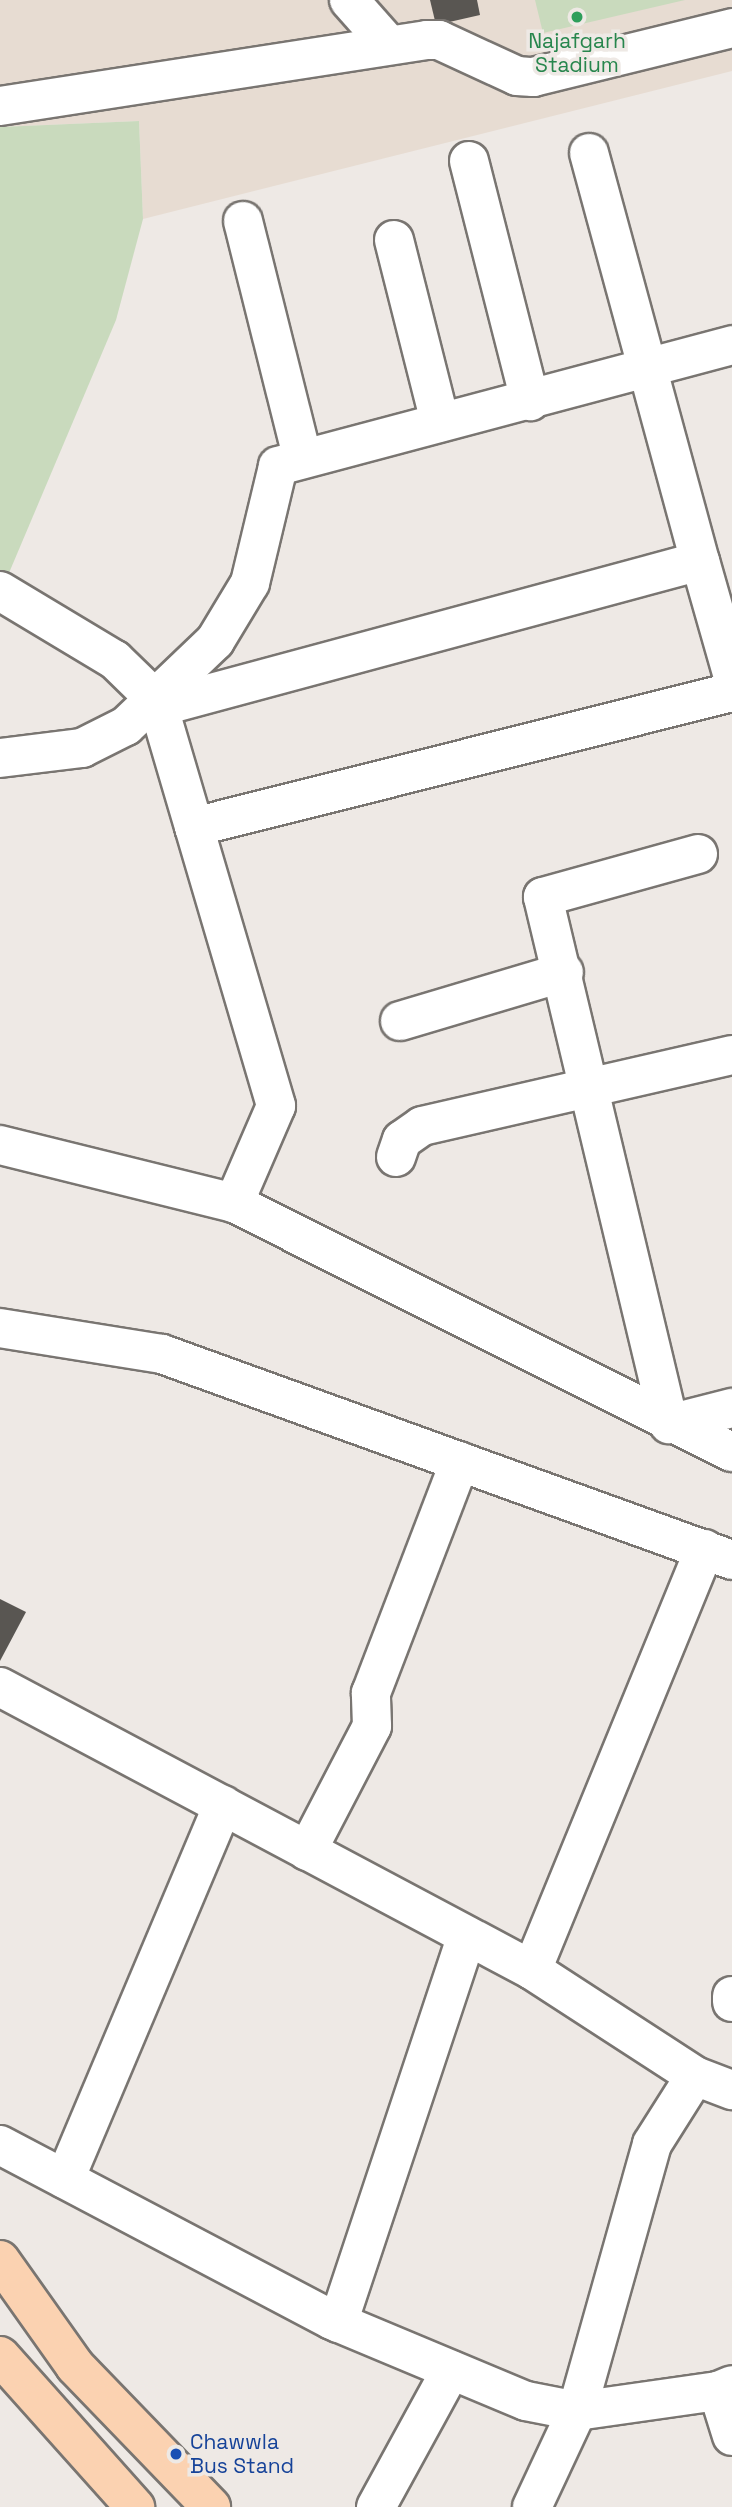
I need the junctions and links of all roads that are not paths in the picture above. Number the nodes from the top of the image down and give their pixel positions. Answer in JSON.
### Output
{"nodes":[{"id":1,"x":349,"y":0,"type":"edge"},
{"id":2,"x":732,"y":28,"type":"edge"},
{"id":3,"x":389,"y":46,"type":"junction"},
{"id":4,"x":0,"y":106,"type":"edge"},
{"id":5,"x":589,"y":153,"type":"dead end"},
{"id":6,"x":469,"y":162,"type":"dead end"},
{"id":7,"x":243,"y":221,"type":"dead end"},
{"id":8,"x":394,"y":240,"type":"dead end"},
{"id":9,"x":732,"y":345,"type":"edge"},
{"id":10,"x":648,"y":367,"type":"junction"},
{"id":11,"x":530,"y":401,"type":"junction"},
{"id":12,"x":440,"y":422,"type":"junction"},
{"id":13,"x":303,"y":458,"type":"junction"},
{"id":14,"x":700,"y":561,"type":"junction"},
{"id":15,"x":0,"y":591,"type":"edge"},
{"id":16,"x":732,"y":673,"type":"edge"},
{"id":17,"x":732,"y":692,"type":"edge"},
{"id":18,"x":158,"y":704,"type":"junction"},
{"id":19,"x":0,"y":758,"type":"edge"},
{"id":20,"x":194,"y":827,"type":"junction"},
{"id":21,"x":698,"y":854,"type":"dead end"},
{"id":22,"x":564,"y":972,"type":"junction"},
{"id":23,"x":400,"y":1021,"type":"dead end"},
{"id":24,"x":732,"y":1055,"type":"edge"},
{"id":25,"x":592,"y":1086,"type":"junction"},
{"id":26,"x":0,"y":1145,"type":"edge"},
{"id":27,"x":396,"y":1157,"type":"dead end"},
{"id":28,"x":234,"y":1203,"type":"junction"},
{"id":29,"x":0,"y":1328,"type":"edge"},
{"id":30,"x":732,"y":1408,"type":"edge"},
{"id":31,"x":669,"y":1424,"type":"junction"},
{"id":32,"x":732,"y":1452,"type":"edge"},
{"id":33,"x":460,"y":1461,"type":"junction"},
{"id":34,"x":719,"y":1554,"type":"edge"},
{"id":35,"x":0,"y":1687,"type":"edge"},
{"id":36,"x":223,"y":1805,"type":"junction"},
{"id":37,"x":307,"y":1851,"type":"junction"},
{"id":38,"x":467,"y":1936,"type":"junction"},
{"id":39,"x":532,"y":1970,"type":"junction"},
{"id":40,"x":732,"y":1996,"type":"edge"},
{"id":41,"x":732,"y":2002,"type":"edge"},
{"id":42,"x":695,"y":2076,"type":"junction"},
{"id":43,"x":732,"y":2091,"type":"edge"},
{"id":44,"x":0,"y":2145,"type":"edge"},
{"id":45,"x":65,"y":2179,"type":"junction"},
{"id":46,"x":0,"y":2260,"type":"edge"},
{"id":47,"x":338,"y":2323,"type":"junction"},
{"id":48,"x":0,"y":2356,"type":"edge"},
{"id":49,"x":451,"y":2370,"type":"junction"},
{"id":50,"x":725,"y":2388,"type":"edge"},
{"id":51,"x":577,"y":2410,"type":"junction"},
{"id":52,"x":732,"y":2436,"type":"edge"},
{"id":53,"x":135,"y":2507,"type":"edge"},
{"id":54,"x":211,"y":2507,"type":"edge"},
{"id":55,"x":376,"y":2507,"type":"edge"},
{"id":56,"x":532,"y":2507,"type":"edge"}],
"edges":[{"from":1,"to":3,"type":"street"},
{"from":2,"to":3,"type":"street"},
{"from":3,"to":4,"type":"street"},
{"from":5,"to":10,"type":"street"},
{"from":6,"to":11,"type":"street"},
{"from":7,"to":13,"type":"street"},
{"from":8,"to":12,"type":"street"},
{"from":9,"to":10,"type":"street"},
{"from":10,"to":11,"type":"street"},
{"from":10,"to":14,"type":"street"},
{"from":11,"to":12,"type":"street"},
{"from":12,"to":13,"type":"street"},
{"from":13,"to":18,"type":"street"},
{"from":14,"to":16,"type":"street"},
{"from":14,"to":18,"type":"street"},
{"from":15,"to":18,"type":"street"},
{"from":17,"to":20,"type":"street"},
{"from":18,"to":19,"type":"street"},
{"from":18,"to":20,"type":"street"},
{"from":20,"to":28,"type":"street"},
{"from":21,"to":22,"type":"street"},
{"from":22,"to":23,"type":"street"},
{"from":22,"to":25,"type":"street"},
{"from":24,"to":25,"type":"street"},
{"from":25,"to":27,"type":"street"},
{"from":25,"to":31,"type":"street"},
{"from":26,"to":28,"type":"street"},
{"from":28,"to":31,"type":"street"},
{"from":29,"to":33,"type":"street"},
{"from":30,"to":31,"type":"street"},
{"from":31,"to":32,"type":"street"},
{"from":33,"to":34,"type":"street"},
{"from":33,"to":37,"type":"street"},
{"from":34,"to":39,"type":"street"},
{"from":35,"to":36,"type":"street"},
{"from":36,"to":37,"type":"street"},
{"from":36,"to":45,"type":"street"},
{"from":37,"to":38,"type":"street"},
{"from":38,"to":39,"type":"street"},
{"from":38,"to":47,"type":"street"},
{"from":39,"to":42,"type":"street"},
{"from":40,"to":41,"type":"street"},
{"from":42,"to":43,"type":"street"},
{"from":42,"to":51,"type":"street"},
{"from":44,"to":45,"type":"street"},
{"from":45,"to":47,"type":"street"},
{"from":46,"to":54,"type":"main road"},
{"from":47,"to":49,"type":"street"},
{"from":48,"to":53,"type":"main road"},
{"from":49,"to":51,"type":"street"},
{"from":49,"to":55,"type":"street"},
{"from":50,"to":51,"type":"street"},
{"from":50,"to":52,"type":"street"},
{"from":51,"to":56,"type":"street"}]}
